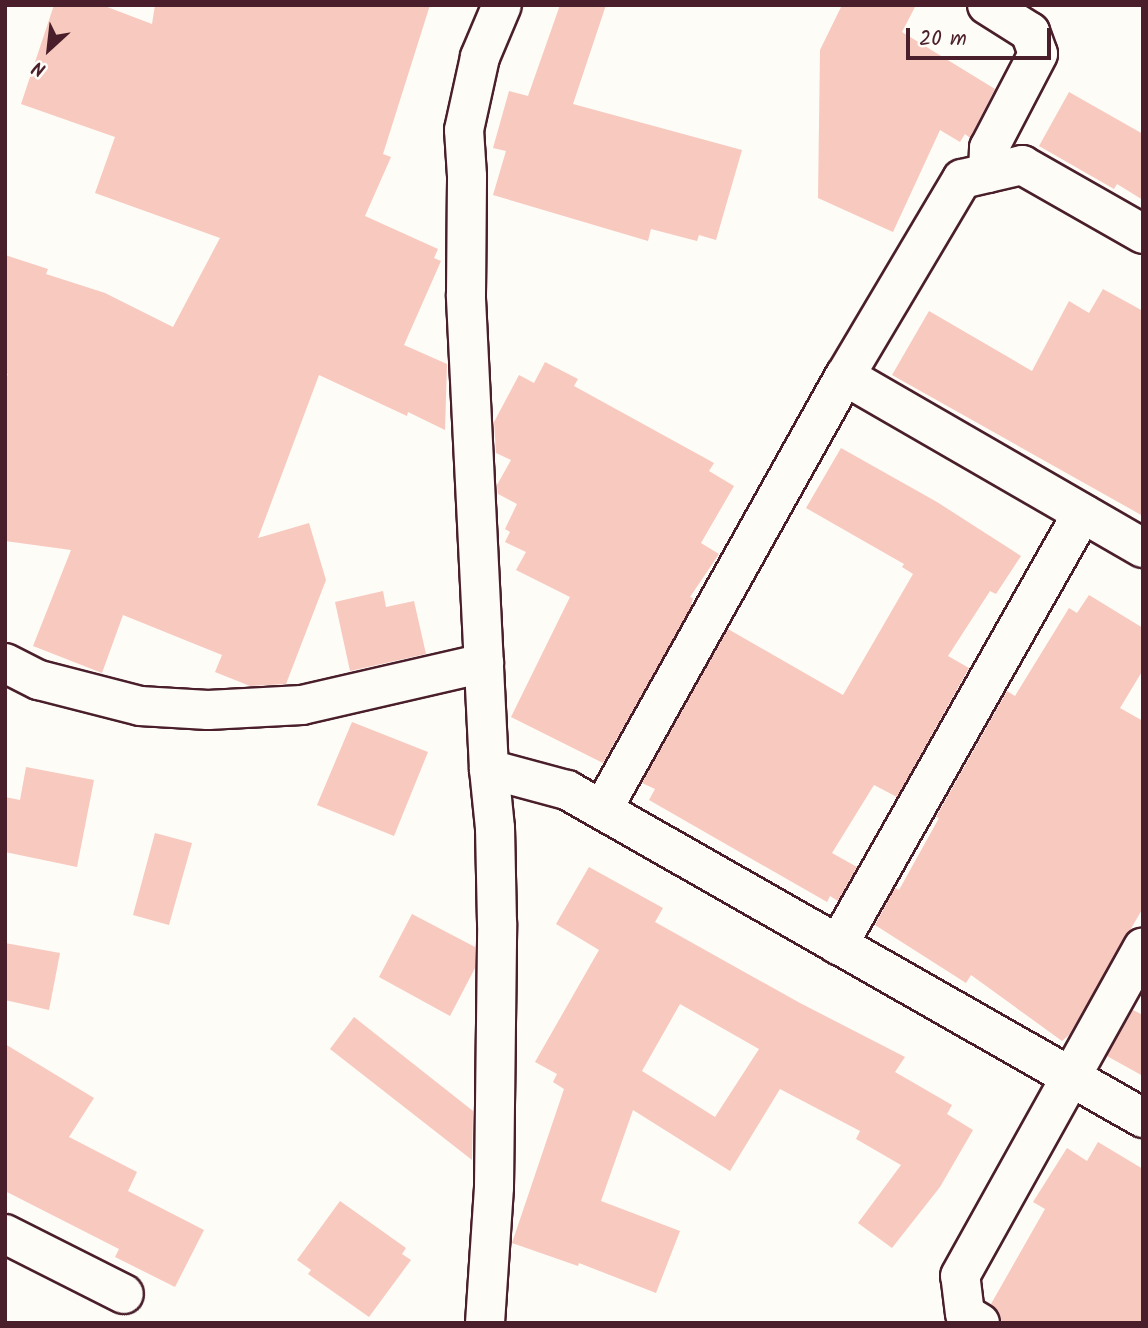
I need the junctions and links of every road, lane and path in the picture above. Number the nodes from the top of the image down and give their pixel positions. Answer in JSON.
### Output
{"nodes":[{"id":1,"x":502,"y":5,"type":"edge"},
{"id":2,"x":987,"y":5,"type":"edge"},
{"id":3,"x":988,"y":173,"type":"junction"},
{"id":4,"x":1143,"y":234,"type":"edge"},
{"id":5,"x":845,"y":376,"type":"junction"},
{"id":6,"x":1082,"y":513,"type":"junction"},
{"id":7,"x":1143,"y":548,"type":"edge"},
{"id":8,"x":5,"y":663,"type":"edge"},
{"id":9,"x":484,"y":663,"type":"junction"},
{"id":10,"x":489,"y":769,"type":"junction"},
{"id":11,"x":602,"y":810,"type":"junction"},
{"id":12,"x":838,"y":945,"type":"junction"},
{"id":13,"x":1143,"y":947,"type":"edge"},
{"id":14,"x":1069,"y":1077,"type":"junction"},
{"id":15,"x":1143,"y":1118,"type":"edge"},
{"id":16,"x":5,"y":1234,"type":"edge"},
{"id":17,"x":124,"y":1294,"type":"dead end"},
{"id":18,"x":485,"y":1323,"type":"edge"},
{"id":19,"x":980,"y":1323,"type":"edge"}],
"edges":[{"from":1,"to":9,"type":"street"},
{"from":2,"to":3,"type":"street"},
{"from":3,"to":4,"type":"street"},
{"from":3,"to":5,"type":"street"},
{"from":5,"to":6,"type":"street"},
{"from":5,"to":11,"type":"street"},
{"from":6,"to":7,"type":"street"},
{"from":6,"to":12,"type":"street"},
{"from":8,"to":9,"type":"street"},
{"from":9,"to":10,"type":"street"},
{"from":10,"to":11,"type":"street"},
{"from":10,"to":18,"type":"street"},
{"from":11,"to":12,"type":"street"},
{"from":12,"to":14,"type":"street"},
{"from":13,"to":14,"type":"street"},
{"from":14,"to":15,"type":"street"},
{"from":14,"to":19,"type":"street"},
{"from":16,"to":17,"type":"street"}]}
